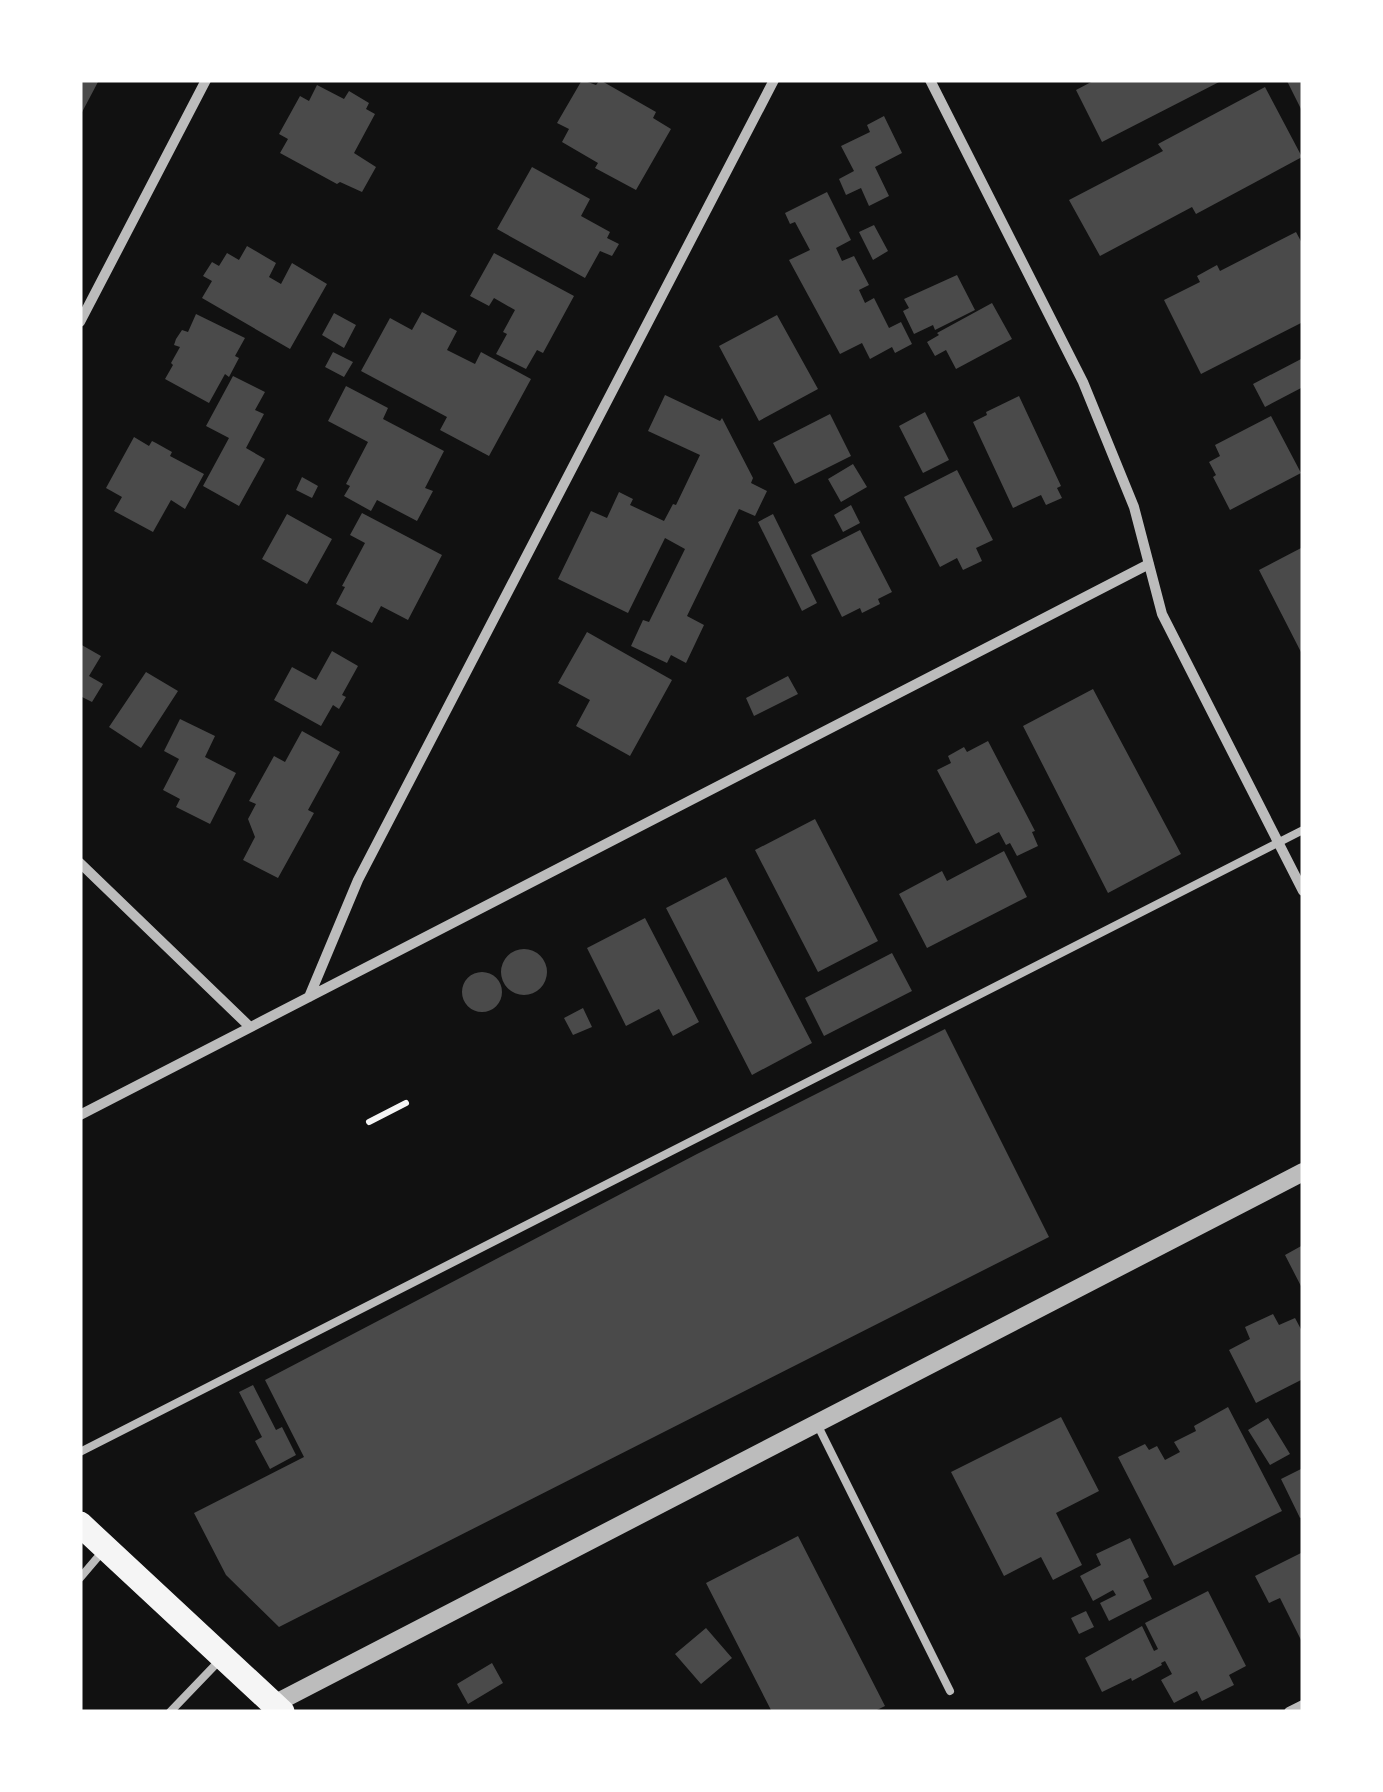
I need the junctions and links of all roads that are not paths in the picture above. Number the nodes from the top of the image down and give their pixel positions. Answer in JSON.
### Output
{"nodes":[{"id":1,"x":206,"y":80,"type":"edge"},
{"id":2,"x":774,"y":80,"type":"edge"},
{"id":3,"x":930,"y":80,"type":"edge"},
{"id":4,"x":80,"y":322,"type":"edge"},
{"id":5,"x":1149,"y":564,"type":"junction"},
{"id":6,"x":1303,"y":830,"type":"edge"},
{"id":7,"x":1278,"y":843,"type":"junction"},
{"id":8,"x":80,"y":863,"type":"edge"},
{"id":9,"x":1303,"y":892,"type":"edge"},
{"id":10,"x":309,"y":997,"type":"junction"},
{"id":11,"x":250,"y":1027,"type":"junction"},
{"id":12,"x":80,"y":1115,"type":"edge"},
{"id":13,"x":1303,"y":1172,"type":"edge"},
{"id":14,"x":817,"y":1424,"type":"junction"},
{"id":15,"x":80,"y":1452,"type":"edge"},
{"id":16,"x":80,"y":1524,"type":"edge"},
{"id":17,"x":106,"y":1548,"type":"junction"},
{"id":18,"x":80,"y":1578,"type":"edge"},
{"id":19,"x":222,"y":1657,"type":"junction"},
{"id":20,"x":950,"y":1690,"type":"dead end"},
{"id":21,"x":1303,"y":1705,"type":"edge"},
{"id":22,"x":275,"y":1709,"type":"edge"},
{"id":23,"x":170,"y":1712,"type":"edge"},
{"id":24,"x":1289,"y":1712,"type":"edge"}],
"edges":[{"from":1,"to":4,"type":"street"},
{"from":2,"to":10,"type":"street"},
{"from":3,"to":5,"type":"street"},
{"from":5,"to":7,"type":"street"},
{"from":5,"to":10,"type":"street"},
{"from":6,"to":7,"type":"lane"},
{"from":7,"to":9,"type":"street"},
{"from":7,"to":15,"type":"lane"},
{"from":8,"to":11,"type":"street"},
{"from":10,"to":11,"type":"street"},
{"from":11,"to":12,"type":"street"},
{"from":13,"to":14,"type":"street"},
{"from":14,"to":20,"type":"lane"},
{"from":14,"to":22,"type":"street"},
{"from":16,"to":17,"type":"main road"},
{"from":17,"to":18,"type":"lane"},
{"from":17,"to":19,"type":"main road"},
{"from":19,"to":22,"type":"main road"},
{"from":19,"to":23,"type":"lane"},
{"from":21,"to":24,"type":"street"}]}
